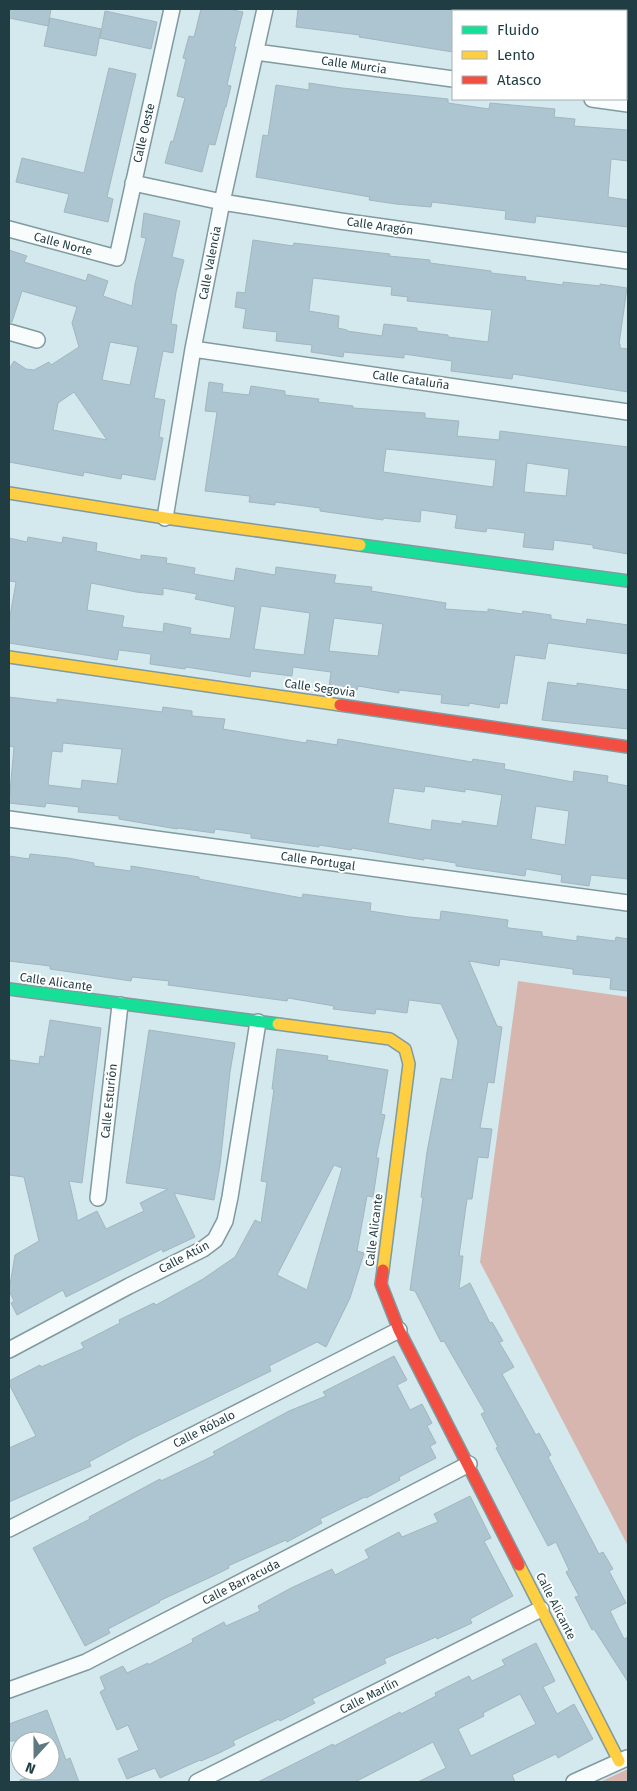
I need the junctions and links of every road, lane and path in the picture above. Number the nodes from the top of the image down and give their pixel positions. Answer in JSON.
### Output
{"nodes":[{"id":1,"x":172,"y":9,"type":"edge"},
{"id":2,"x":265,"y":9,"type":"edge"},
{"id":3,"x":256,"y":52,"type":"junction"},
{"id":4,"x":452,"y":79,"type":"edge"},
{"id":5,"x":599,"y":100,"type":"edge"},
{"id":6,"x":628,"y":104,"type":"edge"},
{"id":7,"x":134,"y":183,"type":"junction"},
{"id":8,"x":222,"y":202,"type":"junction"},
{"id":9,"x":9,"y":229,"type":"edge"},
{"id":10,"x":117,"y":258,"type":"joint"},
{"id":11,"x":628,"y":261,"type":"edge"},
{"id":12,"x":9,"y":332,"type":"edge"},
{"id":13,"x":37,"y":340,"type":"dead end"},
{"id":14,"x":193,"y":349,"type":"junction"},
{"id":15,"x":628,"y":412,"type":"edge"},
{"id":16,"x":9,"y":494,"type":"edge"},
{"id":17,"x":165,"y":518,"type":"junction"},
{"id":18,"x":628,"y":581,"type":"edge"},
{"id":19,"x":9,"y":657,"type":"edge"},
{"id":20,"x":628,"y":747,"type":"edge"},
{"id":21,"x":9,"y":818,"type":"edge"},
{"id":22,"x":628,"y":903,"type":"edge"},
{"id":23,"x":9,"y":989,"type":"edge"},
{"id":24,"x":120,"y":1005,"type":"junction"},
{"id":25,"x":258,"y":1022,"type":"junction"},
{"id":26,"x":98,"y":1198,"type":"dead end"},
{"id":27,"x":399,"y":1330,"type":"junction"},
{"id":28,"x":9,"y":1350,"type":"edge"},
{"id":29,"x":469,"y":1464,"type":"junction"},
{"id":30,"x":9,"y":1529,"type":"edge"},
{"id":31,"x":542,"y":1609,"type":"junction"},
{"id":32,"x":9,"y":1690,"type":"edge"},
{"id":33,"x":624,"y":1759,"type":"edge"},
{"id":34,"x":197,"y":1782,"type":"edge"},
{"id":35,"x":574,"y":1782,"type":"edge"}],
"edges":[{"from":1,"to":7,"type":"street","name":"Calle Oeste"},
{"from":2,"to":3,"type":"street","name":"Calle Valencia"},
{"from":3,"to":4,"type":"street","name":"Calle Murcia"},
{"from":3,"to":8,"type":"street","name":"Calle Valencia"},
{"from":5,"to":6,"type":"street"},
{"from":7,"to":8,"type":"street","name":"Calle Aragón"},
{"from":7,"to":10,"type":"street","name":"Calle Oeste"},
{"from":8,"to":11,"type":"street","name":"Calle Aragón"},
{"from":8,"to":14,"type":"street","name":"Calle Valencia"},
{"from":9,"to":10,"type":"street","name":"Calle Norte"},
{"from":12,"to":13,"type":"street"},
{"from":14,"to":15,"type":"street","name":"Calle Cataluña"},
{"from":14,"to":17,"type":"street","name":"Calle Valencia"},
{"from":16,"to":17,"type":"street"},
{"from":17,"to":18,"type":"street"},
{"from":19,"to":20,"type":"street","name":"Calle Segovia"},
{"from":21,"to":22,"type":"street","name":"Calle Portugal"},
{"from":23,"to":24,"type":"street","name":"Calle Alicante"},
{"from":24,"to":25,"type":"street","name":"Calle Alicante"},
{"from":24,"to":26,"type":"street","name":"Calle Esturión"},
{"from":25,"to":27,"type":"street","name":"Calle Alicante"},
{"from":25,"to":28,"type":"street","name":"Calle Atún"},
{"from":27,"to":29,"type":"street","name":"Calle Alicante"},
{"from":27,"to":30,"type":"street","name":"Calle Róbalo"},
{"from":29,"to":31,"type":"street","name":"Calle Alicante"},
{"from":29,"to":32,"type":"street","name":"Calle Barracuda"},
{"from":31,"to":33,"type":"street","name":"Calle Alicante"},
{"from":31,"to":34,"type":"street","name":"Calle Marlín"},
{"from":33,"to":35,"type":"street"}]}
